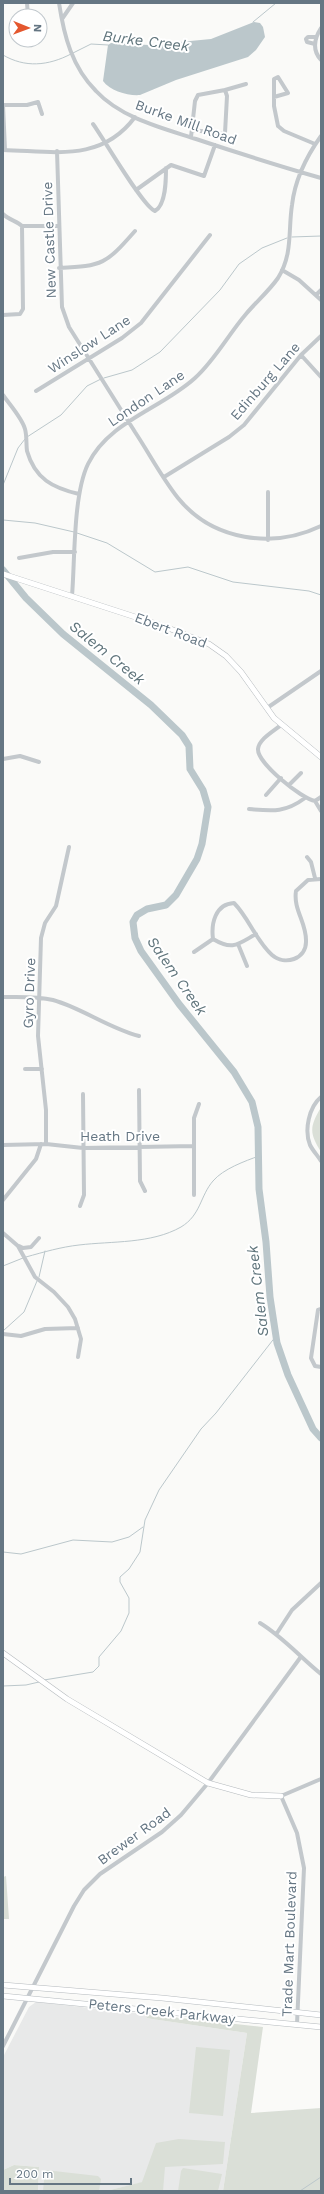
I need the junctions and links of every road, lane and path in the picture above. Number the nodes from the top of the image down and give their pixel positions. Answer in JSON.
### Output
{"nodes":[{"id":1,"x":59,"y":3,"type":"edge"},
{"id":2,"x":73,"y":3,"type":"edge"},
{"id":3,"x":62,"y":20,"type":"junction"},
{"id":4,"x":321,"y":28,"type":"edge"},
{"id":5,"x":316,"y":37,"type":"junction"},
{"id":6,"x":315,"y":44,"type":"junction"},
{"id":7,"x":321,"y":60,"type":"edge"},
{"id":8,"x":246,"y":84,"type":"dead end"},
{"id":9,"x":225,"y":90,"type":"junction"},
{"id":10,"x":274,"y":97,"type":"junction"},
{"id":11,"x":3,"y":105,"type":"edge"},
{"id":12,"x":42,"y":114,"type":"dead end"},
{"id":13,"x":135,"y":117,"type":"junction"},
{"id":14,"x":93,"y":124,"type":"dead end"},
{"id":15,"x":193,"y":130,"type":"junction"},
{"id":16,"x":321,"y":136,"type":"edge"},
{"id":17,"x":191,"y":137,"type":"junction"},
{"id":18,"x":107,"y":143,"type":"junction"},
{"id":19,"x":315,"y":144,"type":"junction"},
{"id":20,"x":215,"y":145,"type":"junction"},
{"id":21,"x":4,"y":150,"type":"edge"},
{"id":22,"x":57,"y":151,"type":"junction"},
{"id":23,"x":166,"y":168,"type":"junction"},
{"id":24,"x":301,"y":172,"type":"junction"},
{"id":25,"x":321,"y":178,"type":"edge"},
{"id":26,"x":136,"y":190,"type":"junction"},
{"id":27,"x":3,"y":214,"type":"edge"},
{"id":28,"x":22,"y":226,"type":"junction"},
{"id":29,"x":59,"y":226,"type":"junction"},
{"id":30,"x":135,"y":231,"type":"dead end"},
{"id":31,"x":210,"y":236,"type":"dead end"},
{"id":32,"x":60,"y":268,"type":"junction"},
{"id":33,"x":282,"y":270,"type":"junction"},
{"id":34,"x":321,"y":290,"type":"edge"},
{"id":35,"x":316,"y":295,"type":"junction"},
{"id":36,"x":321,"y":300,"type":"edge"},
{"id":37,"x":3,"y":315,"type":"edge"},
{"id":38,"x":321,"y":336,"type":"edge"},
{"id":39,"x":301,"y":355,"type":"junction"},
{"id":40,"x":88,"y":358,"type":"junction"},
{"id":41,"x":321,"y":377,"type":"edge"},
{"id":42,"x":36,"y":391,"type":"dead end"},
{"id":43,"x":3,"y":395,"type":"edge"},
{"id":44,"x":129,"y":422,"type":"junction"},
{"id":45,"x":164,"y":477,"type":"junction"},
{"id":46,"x":268,"y":492,"type":"dead end"},
{"id":47,"x":79,"y":494,"type":"junction"},
{"id":48,"x":321,"y":526,"type":"edge"},
{"id":49,"x":268,"y":540,"type":"junction"},
{"id":50,"x":75,"y":552,"type":"junction"},
{"id":51,"x":19,"y":558,"type":"dead end"},
{"id":52,"x":3,"y":574,"type":"edge"},
{"id":53,"x":72,"y":596,"type":"junction"},
{"id":54,"x":321,"y":671,"type":"edge"},
{"id":55,"x":267,"y":708,"type":"junction"},
{"id":56,"x":281,"y":725,"type":"junction"},
{"id":57,"x":321,"y":757,"type":"edge"},
{"id":58,"x":3,"y":759,"type":"edge"},
{"id":59,"x":39,"y":762,"type":"dead end"},
{"id":60,"x":300,"y":773,"type":"dead end"},
{"id":61,"x":280,"y":778,"type":"junction"},
{"id":62,"x":289,"y":785,"type":"junction"},
{"id":63,"x":266,"y":795,"type":"dead end"},
{"id":64,"x":321,"y":797,"type":"edge"},
{"id":65,"x":305,"y":798,"type":"junction"},
{"id":66,"x":315,"y":801,"type":"junction"},
{"id":67,"x":249,"y":809,"type":"dead end"},
{"id":68,"x":321,"y":810,"type":"edge"},
{"id":69,"x":69,"y":847,"type":"dead end"},
{"id":70,"x":307,"y":857,"type":"dead end"},
{"id":71,"x":315,"y":878,"type":"junction"},
{"id":72,"x":321,"y":879,"type":"edge"},
{"id":73,"x":256,"y":934,"type":"junction"},
{"id":74,"x":213,"y":939,"type":"junction"},
{"id":75,"x":238,"y":944,"type":"junction"},
{"id":76,"x":194,"y":952,"type":"dead end"},
{"id":77,"x":247,"y":966,"type":"dead end"},
{"id":78,"x":3,"y":997,"type":"edge"},
{"id":79,"x":41,"y":998,"type":"junction"},
{"id":80,"x":138,"y":1036,"type":"dead end"},
{"id":81,"x":26,"y":1069,"type":"dead end"},
{"id":82,"x":42,"y":1069,"type":"junction"},
{"id":83,"x":139,"y":1090,"type":"dead end"},
{"id":84,"x":83,"y":1094,"type":"dead end"},
{"id":85,"x":321,"y":1097,"type":"edge"},
{"id":86,"x":199,"y":1104,"type":"dead end"},
{"id":87,"x":41,"y":1144,"type":"junction"},
{"id":88,"x":46,"y":1144,"type":"junction"},
{"id":89,"x":3,"y":1145,"type":"edge"},
{"id":90,"x":194,"y":1146,"type":"junction"},
{"id":91,"x":83,"y":1148,"type":"junction"},
{"id":92,"x":139,"y":1148,"type":"junction"},
{"id":93,"x":321,"y":1161,"type":"edge"},
{"id":94,"x":145,"y":1191,"type":"dead end"},
{"id":95,"x":194,"y":1195,"type":"dead end"},
{"id":96,"x":3,"y":1200,"type":"edge"},
{"id":97,"x":80,"y":1206,"type":"dead end"},
{"id":98,"x":3,"y":1232,"type":"edge"},
{"id":99,"x":39,"y":1238,"type":"dead end"},
{"id":100,"x":18,"y":1246,"type":"junction"},
{"id":101,"x":321,"y":1308,"type":"edge"},
{"id":102,"x":78,"y":1328,"type":"junction"},
{"id":103,"x":3,"y":1334,"type":"edge"},
{"id":104,"x":78,"y":1357,"type":"dead end"},
{"id":105,"x":321,"y":1367,"type":"edge"},
{"id":106,"x":321,"y":1583,"type":"edge"},
{"id":107,"x":260,"y":1623,"type":"dead end"},
{"id":108,"x":277,"y":1633,"type":"junction"},
{"id":109,"x":3,"y":1653,"type":"edge"},
{"id":110,"x":300,"y":1658,"type":"junction"},
{"id":111,"x":321,"y":1674,"type":"edge"},
{"id":112,"x":321,"y":1779,"type":"edge"},
{"id":113,"x":208,"y":1783,"type":"junction"},
{"id":114,"x":281,"y":1796,"type":"junction"},
{"id":115,"x":3,"y":1985,"type":"edge"},
{"id":116,"x":33,"y":1986,"type":"junction"},
{"id":117,"x":3,"y":1996,"type":"edge"},
{"id":118,"x":27,"y":1998,"type":"junction"},
{"id":119,"x":298,"y":2012,"type":"junction"},
{"id":120,"x":321,"y":2015,"type":"edge"},
{"id":121,"x":297,"y":2024,"type":"junction"},
{"id":122,"x":321,"y":2027,"type":"edge"},
{"id":123,"x":3,"y":2046,"type":"edge"}],
"edges":[{"from":1,"to":3,"type":"street","name":"Burke Mill Road"},
{"from":2,"to":3,"type":"street"},
{"from":3,"to":13,"type":"street","name":"Burke Mill Road"},
{"from":4,"to":5,"type":"street"},
{"from":5,"to":6,"type":"street"},
{"from":5,"to":6,"type":"street"},
{"from":6,"to":7,"type":"street"},
{"from":8,"to":9,"type":"street"},
{"from":9,"to":15,"type":"street"},
{"from":9,"to":15,"type":"street"},
{"from":10,"to":10,"type":"street"},
{"from":10,"to":19,"type":"street"},
{"from":11,"to":12,"type":"street"},
{"from":11,"to":21,"type":"street"},
{"from":13,"to":17,"type":"street","name":"Burke Mill Road"},
{"from":13,"to":18,"type":"street"},
{"from":14,"to":18,"type":"street"},
{"from":15,"to":17,"type":"street"},
{"from":16,"to":19,"type":"street","name":"London Lane"},
{"from":17,"to":20,"type":"street","name":"Burke Mill Road"},
{"from":18,"to":22,"type":"street"},
{"from":18,"to":26,"type":"street"},
{"from":19,"to":24,"type":"street","name":"London Lane"},
{"from":20,"to":23,"type":"street"},
{"from":20,"to":24,"type":"street","name":"Burke Mill Road"},
{"from":21,"to":22,"type":"street"},
{"from":22,"to":29,"type":"street","name":"New Castle Drive"},
{"from":23,"to":26,"type":"street"},
{"from":23,"to":26,"type":"street"},
{"from":24,"to":25,"type":"street","name":"Burke Mill Road"},
{"from":24,"to":33,"type":"street","name":"London Lane"},
{"from":27,"to":28,"type":"street"},
{"from":28,"to":29,"type":"street"},
{"from":28,"to":37,"type":"street"},
{"from":29,"to":32,"type":"street","name":"New Castle Drive"},
{"from":30,"to":32,"type":"street"},
{"from":31,"to":40,"type":"street","name":"Winslow Lane"},
{"from":32,"to":40,"type":"street","name":"New Castle Drive"},
{"from":33,"to":35,"type":"street"},
{"from":33,"to":44,"type":"street","name":"London Lane"},
{"from":34,"to":35,"type":"street"},
{"from":35,"to":36,"type":"street"},
{"from":38,"to":39,"type":"street","name":"Edinburg Lane"},
{"from":39,"to":41,"type":"street"},
{"from":39,"to":45,"type":"street","name":"Edinburg Lane"},
{"from":40,"to":42,"type":"street","name":"Winslow Lane"},
{"from":40,"to":44,"type":"street","name":"New Castle Drive"},
{"from":43,"to":47,"type":"street"},
{"from":44,"to":45,"type":"street","name":"New Castle Drive"},
{"from":44,"to":47,"type":"street","name":"London Lane"},
{"from":45,"to":49,"type":"street","name":"New Castle Drive"},
{"from":46,"to":49,"type":"street"},
{"from":47,"to":50,"type":"street","name":"London Lane"},
{"from":48,"to":49,"type":"street","name":"New Castle Drive"},
{"from":50,"to":51,"type":"street"},
{"from":50,"to":53,"type":"street","name":"London Lane"},
{"from":52,"to":53,"type":"main road","name":"Ebert Road"},
{"from":53,"to":55,"type":"main road","name":"Ebert Road"},
{"from":54,"to":55,"type":"street"},
{"from":55,"to":56,"type":"main road","name":"Ebert Road"},
{"from":56,"to":57,"type":"main road","name":"Ebert Road"},
{"from":56,"to":61,"type":"street"},
{"from":58,"to":59,"type":"street"},
{"from":60,"to":62,"type":"street"},
{"from":61,"to":62,"type":"street"},
{"from":61,"to":63,"type":"street"},
{"from":62,"to":65,"type":"street"},
{"from":64,"to":66,"type":"street"},
{"from":65,"to":66,"type":"street"},
{"from":65,"to":67,"type":"street"},
{"from":66,"to":68,"type":"street"},
{"from":69,"to":79,"type":"street","name":"Gyro Drive"},
{"from":70,"to":71,"type":"street"},
{"from":71,"to":72,"type":"street"},
{"from":71,"to":73,"type":"street"},
{"from":73,"to":74,"type":"street"},
{"from":73,"to":75,"type":"street"},
{"from":74,"to":75,"type":"street"},
{"from":74,"to":76,"type":"street"},
{"from":75,"to":77,"type":"street"},
{"from":78,"to":79,"type":"street"},
{"from":79,"to":80,"type":"street"},
{"from":79,"to":82,"type":"street","name":"Gyro Drive"},
{"from":81,"to":82,"type":"street"},
{"from":82,"to":88,"type":"street","name":"Gyro Drive"},
{"from":83,"to":92,"type":"street"},
{"from":84,"to":91,"type":"street"},
{"from":85,"to":93,"type":"street"},
{"from":86,"to":90,"type":"street"},
{"from":87,"to":88,"type":"street","name":"Heath Drive"},
{"from":87,"to":89,"type":"street","name":"Heath Drive"},
{"from":87,"to":96,"type":"street"},
{"from":88,"to":91,"type":"street","name":"Heath Drive"},
{"from":90,"to":92,"type":"street","name":"Heath Drive"},
{"from":90,"to":95,"type":"street"},
{"from":91,"to":92,"type":"street","name":"Heath Drive"},
{"from":91,"to":97,"type":"street"},
{"from":92,"to":94,"type":"street"},
{"from":98,"to":100,"type":"street"},
{"from":99,"to":100,"type":"street"},
{"from":100,"to":102,"type":"street"},
{"from":101,"to":105,"type":"street"},
{"from":102,"to":103,"type":"street"},
{"from":102,"to":104,"type":"street"},
{"from":106,"to":108,"type":"street"},
{"from":107,"to":108,"type":"street"},
{"from":108,"to":110,"type":"street"},
{"from":109,"to":113,"type":"main road"},
{"from":110,"to":111,"type":"street"},
{"from":110,"to":113,"type":"street","name":"Brewer Road"},
{"from":112,"to":114,"type":"street"},
{"from":113,"to":114,"type":"main road"},
{"from":113,"to":116,"type":"street","name":"Brewer Road"},
{"from":114,"to":119,"type":"street","name":"Trade Mart Boulevard"},
{"from":115,"to":116,"type":"main road","name":"Peters Creek Parkway"},
{"from":116,"to":118,"type":"street","name":"Brewer Road"},
{"from":116,"to":119,"type":"main road","name":"Peters Creek Parkway"},
{"from":117,"to":118,"type":"main road","name":"Peters Creek Parkway"},
{"from":118,"to":121,"type":"main road","name":"Peters Creek Parkway"},
{"from":118,"to":123,"type":"street","name":"Brewer Road"},
{"from":119,"to":120,"type":"main road","name":"Peters Creek Parkway"},
{"from":119,"to":121,"type":"street","name":"Trade Mart Boulevard"},
{"from":121,"to":122,"type":"main road","name":"Peters Creek Parkway"}]}
